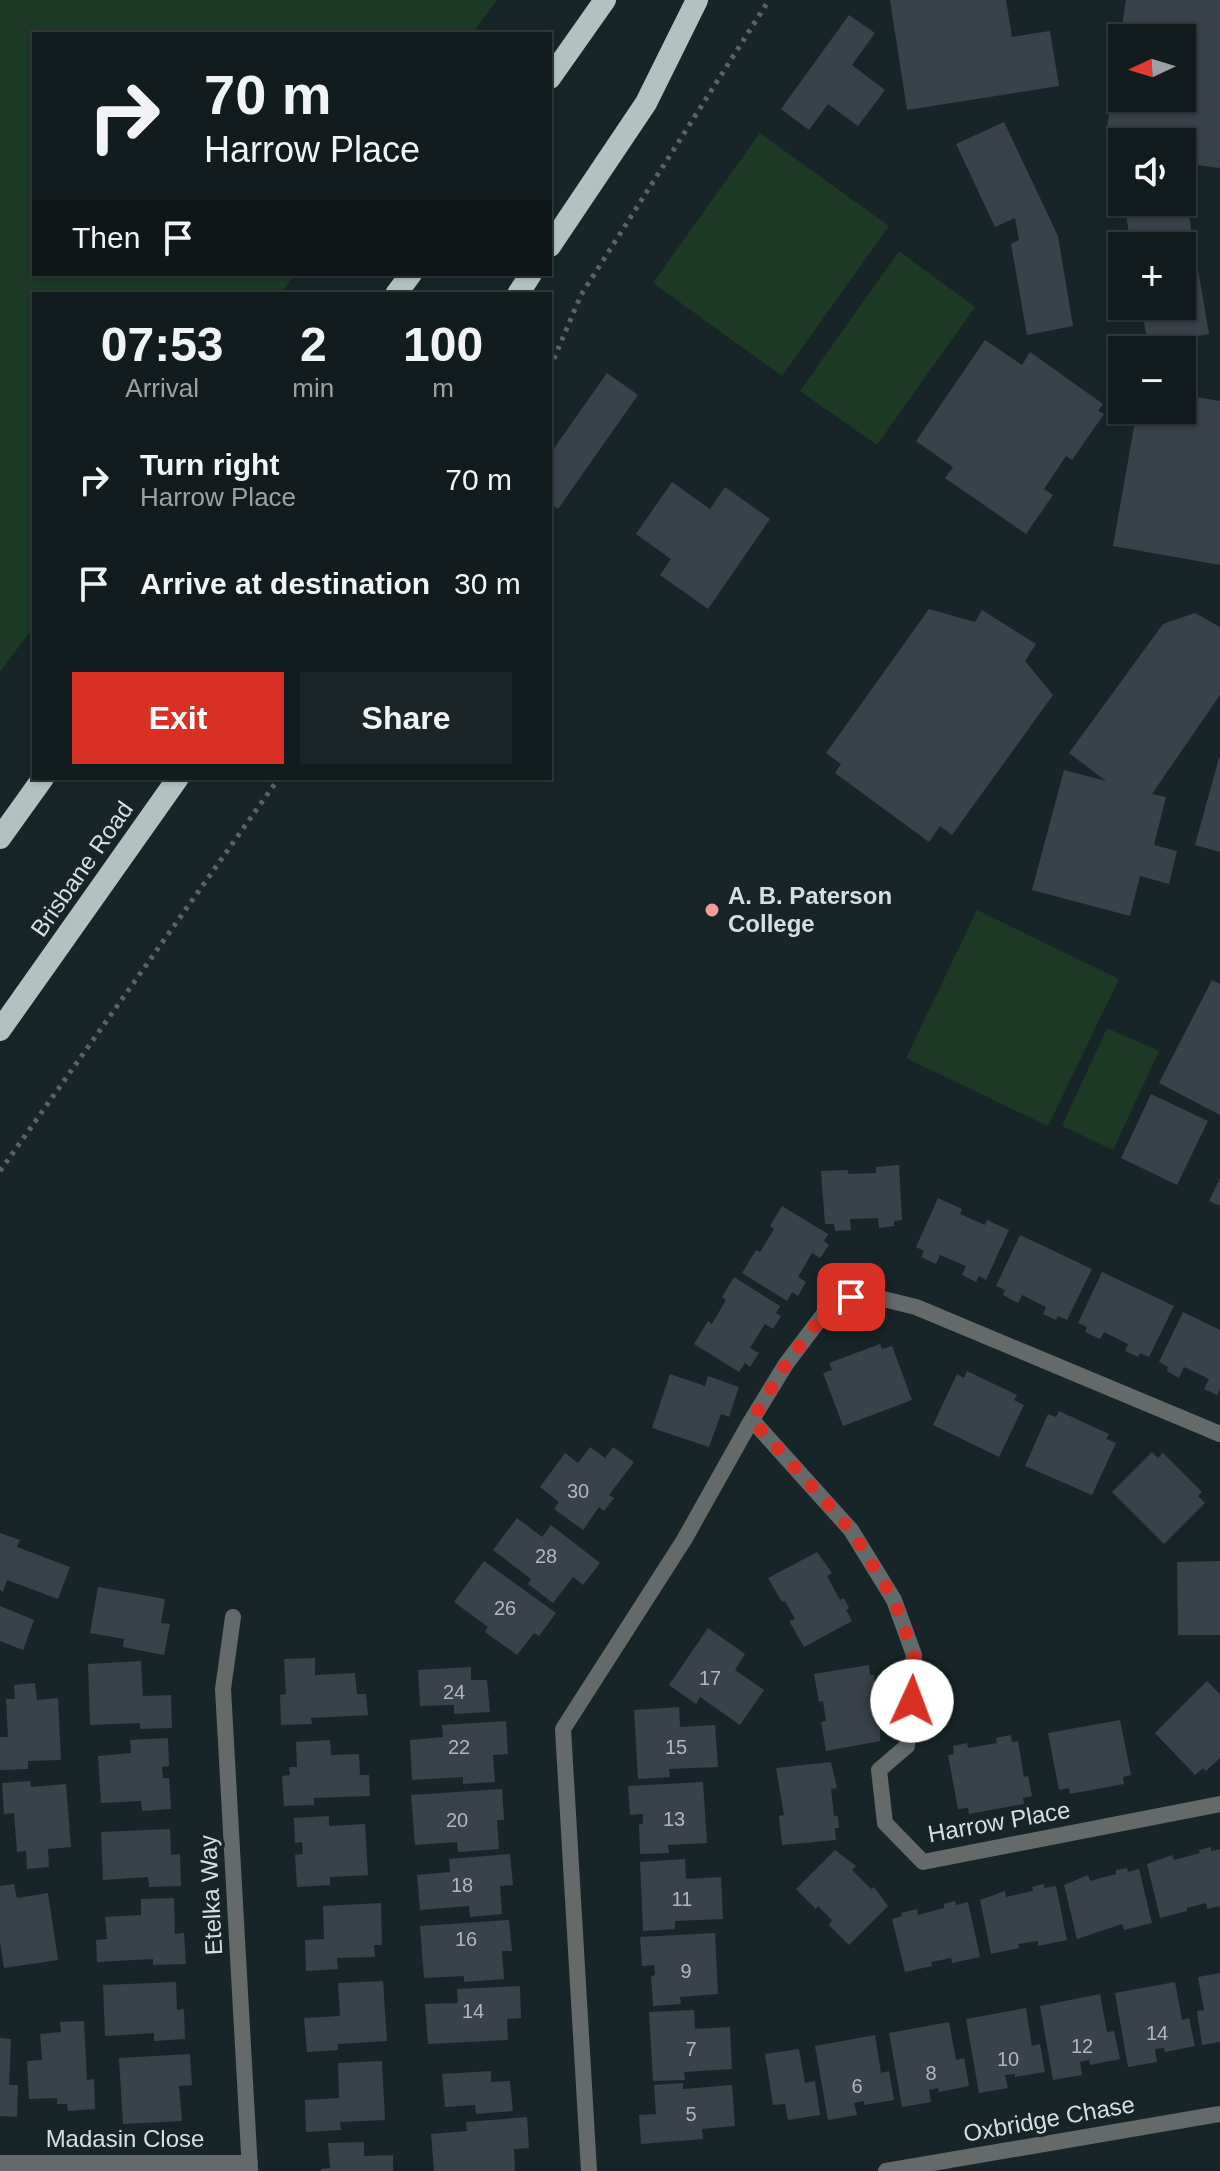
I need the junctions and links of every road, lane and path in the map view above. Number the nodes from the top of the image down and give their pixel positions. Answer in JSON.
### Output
{"nodes":[{"id":1,"x":605,"y":0,"type":"edge"},
{"id":2,"x":697,"y":0,"type":"edge"},
{"id":3,"x":769,"y":0,"type":"edge"},
{"id":4,"x":552,"y":75,"type":"edge"},
{"id":5,"x":552,"y":243,"type":"edge"},
{"id":6,"x":552,"y":363,"type":"edge"},
{"id":7,"x":42,"y":780,"type":"edge"},
{"id":8,"x":177,"y":780,"type":"edge"},
{"id":9,"x":278,"y":780,"type":"edge"},
{"id":10,"x":0,"y":838,"type":"edge"},
{"id":11,"x":0,"y":1030,"type":"edge"},
{"id":12,"x":0,"y":1171,"type":"edge"},
{"id":13,"x":752,"y":1420,"type":"junction"},
{"id":14,"x":1220,"y":1434,"type":"edge"},
{"id":15,"x":233,"y":1617,"type":"dead end"},
{"id":16,"x":1220,"y":1804,"type":"edge"},
{"id":17,"x":1220,"y":2114,"type":"edge"},
{"id":18,"x":0,"y":2163,"type":"edge"},
{"id":19,"x":250,"y":2167,"type":"edge"},
{"id":20,"x":589,"y":2171,"type":"edge"},
{"id":21,"x":886,"y":2171,"type":"edge"}],
"edges":[{"from":1,"to":4,"type":"highway"},
{"from":2,"to":5,"type":"highway"},
{"from":3,"to":6,"type":"path"},
{"from":7,"to":10,"type":"highway"},
{"from":8,"to":11,"type":"highway","name":"Brisbane Road"},
{"from":9,"to":12,"type":"path"},
{"from":13,"to":14,"type":"street"},
{"from":13,"to":16,"type":"street","name":"Harrow Place"},
{"from":13,"to":20,"type":"street"},
{"from":15,"to":19,"type":"street","name":"Etelka Way"},
{"from":17,"to":21,"type":"street","name":"Oxbridge Chase"},
{"from":18,"to":19,"type":"street","name":"Madasin Close"}]}
